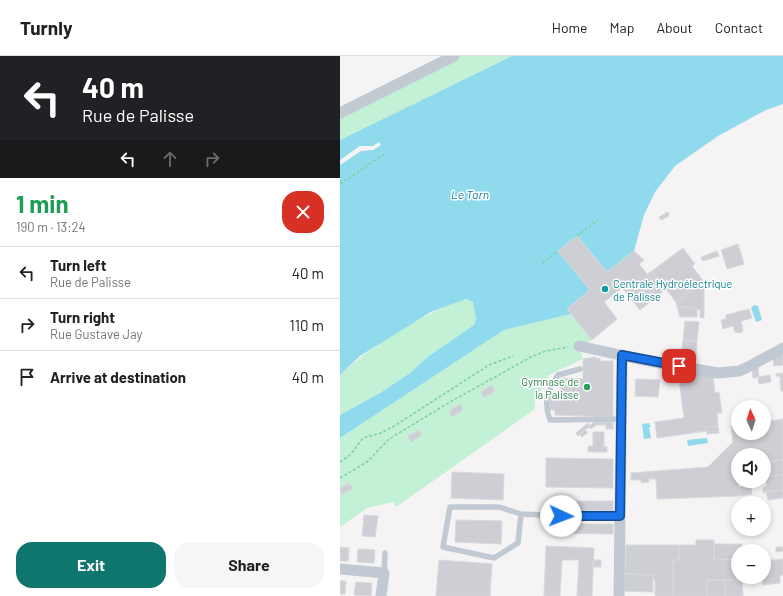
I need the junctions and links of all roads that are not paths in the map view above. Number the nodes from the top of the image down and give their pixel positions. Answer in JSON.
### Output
{"nodes":[{"id":1,"x":454,"y":56,"type":"edge"},
{"id":2,"x":340,"y":112,"type":"edge"},
{"id":3,"x":579,"y":346,"type":"road end"},
{"id":4,"x":783,"y":348,"type":"edge"},
{"id":5,"x":622,"y":355,"type":"junction"},
{"id":6,"x":580,"y":369,"type":"dead end"},
{"id":7,"x":620,"y":419,"type":"junction"},
{"id":8,"x":521,"y":514,"type":"junction"},
{"id":9,"x":620,"y":516,"type":"junction"},
{"id":10,"x":385,"y":553,"type":"dead end"},
{"id":11,"x":340,"y":569,"type":"edge"},
{"id":12,"x":384,"y":572,"type":"junction"},
{"id":13,"x":382,"y":596,"type":"edge"},
{"id":14,"x":619,"y":596,"type":"edge"}],
"edges":[{"from":1,"to":2,"type":"street"},
{"from":3,"to":5,"type":"street"},
{"from":4,"to":5,"type":"street"},
{"from":5,"to":7,"type":"street"},
{"from":6,"to":7,"type":"lane"},
{"from":7,"to":9,"type":"street"},
{"from":8,"to":8,"type":"lane"},
{"from":8,"to":9,"type":"lane"},
{"from":9,"to":14,"type":"street"},
{"from":10,"to":12,"type":"lane"},
{"from":11,"to":12,"type":"street"},
{"from":12,"to":13,"type":"street"}]}
